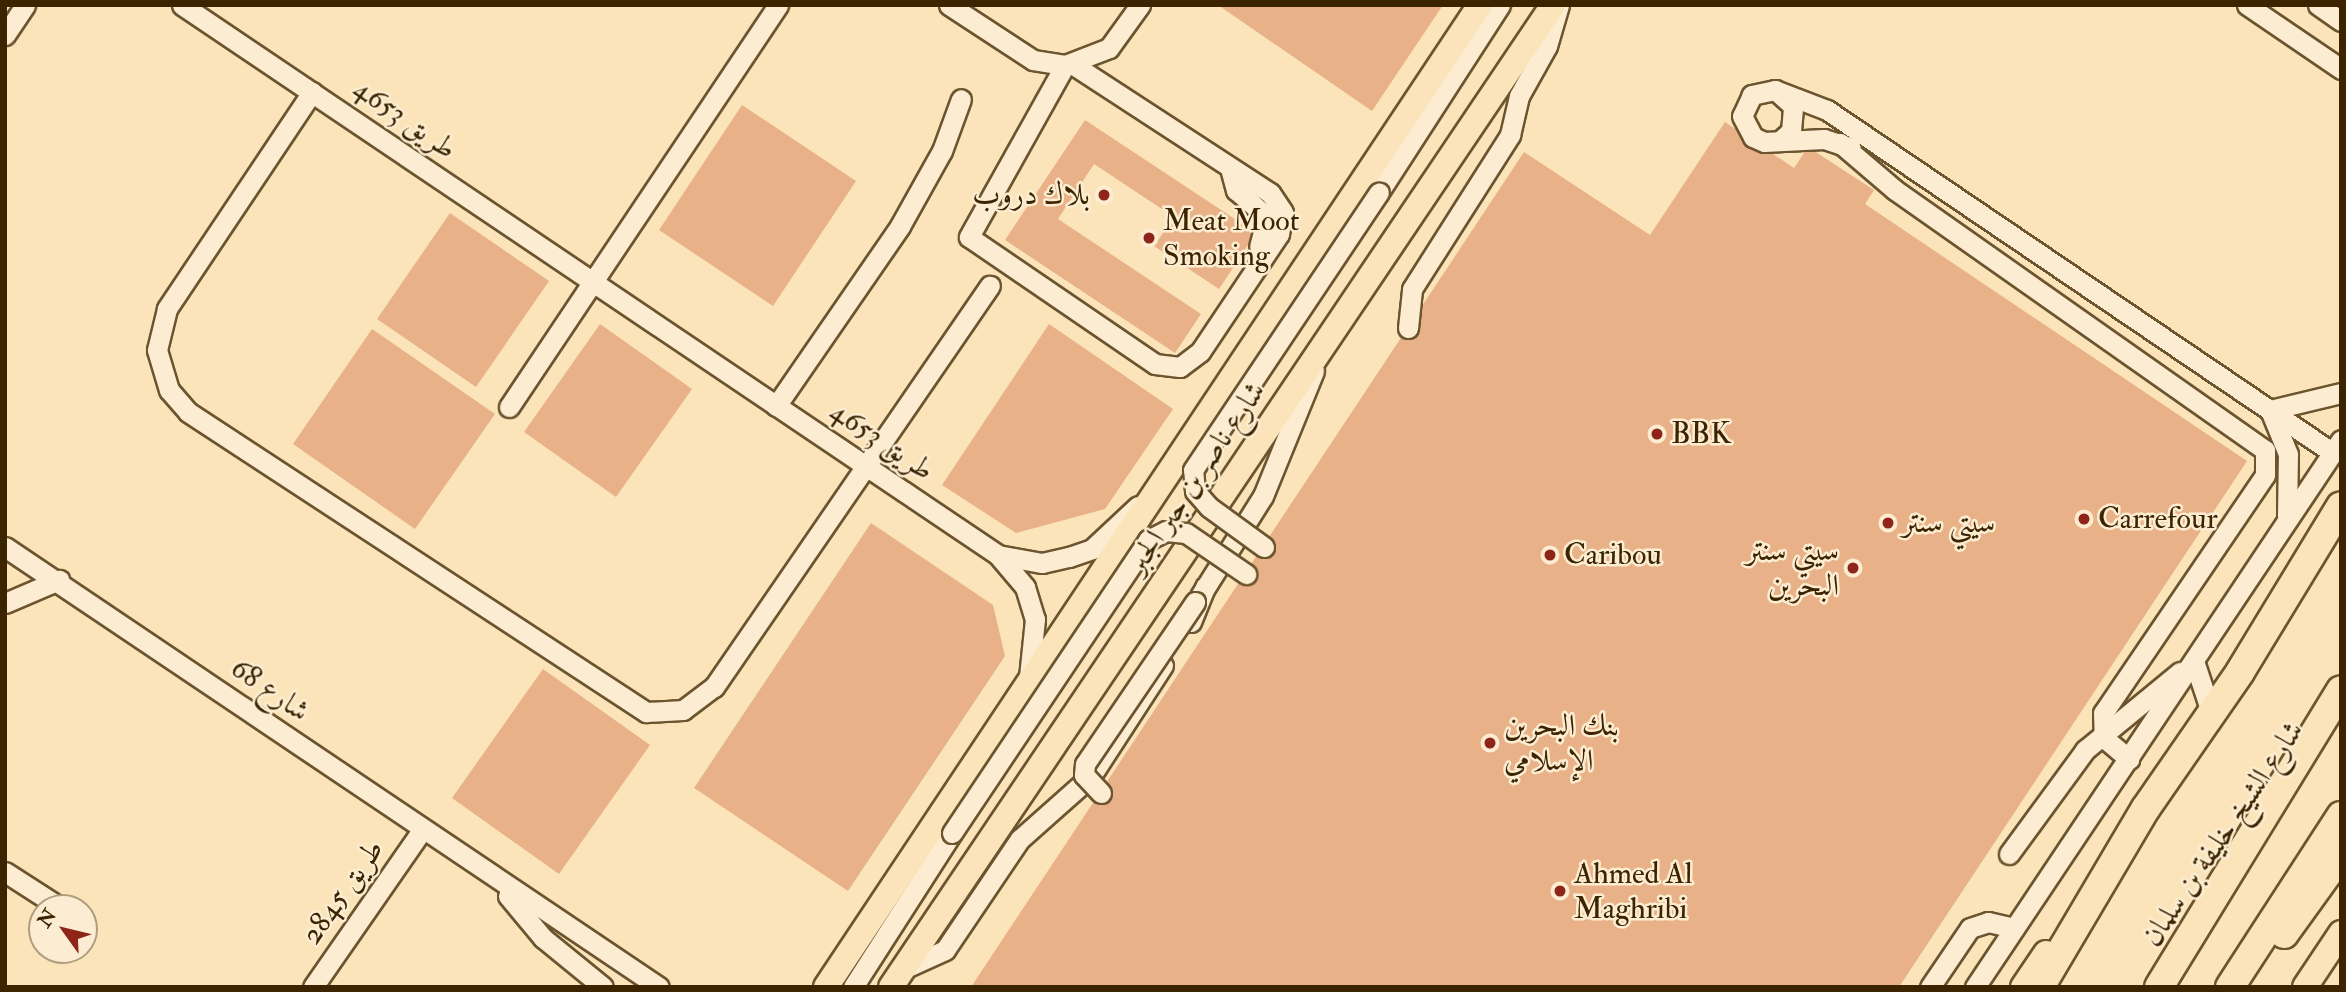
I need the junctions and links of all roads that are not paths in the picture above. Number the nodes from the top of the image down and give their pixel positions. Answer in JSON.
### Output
{"nodes":[{"id":1,"x":25,"y":5,"type":"edge"},
{"id":2,"x":182,"y":5,"type":"edge"},
{"id":3,"x":778,"y":5,"type":"edge"},
{"id":4,"x":949,"y":5,"type":"edge"},
{"id":5,"x":1140,"y":5,"type":"edge"},
{"id":6,"x":1480,"y":5,"type":"edge"},
{"id":7,"x":1500,"y":5,"type":"edge"},
{"id":8,"x":1553,"y":5,"type":"edge"},
{"id":9,"x":1559,"y":5,"type":"edge"},
{"id":10,"x":2247,"y":5,"type":"edge"},
{"id":11,"x":2318,"y":5,"type":"edge"},
{"id":12,"x":2341,"y":21,"type":"edge"},
{"id":13,"x":5,"y":35,"type":"edge"},
{"id":14,"x":1070,"y":65,"type":"junction"},
{"id":15,"x":2341,"y":69,"type":"edge"},
{"id":16,"x":1775,"y":90,"type":"junction"},
{"id":17,"x":312,"y":92,"type":"junction"},
{"id":18,"x":961,"y":100,"type":"dead end"},
{"id":19,"x":1779,"y":147,"type":"junction"},
{"id":20,"x":1984,"y":234,"type":"junction"},
{"id":21,"x":593,"y":285,"type":"junction"},
{"id":22,"x":990,"y":286,"type":"dead end"},
{"id":23,"x":1408,"y":328,"type":"dead end"},
{"id":24,"x":1323,"y":346,"type":"junction"},
{"id":25,"x":2341,"y":393,"type":"edge"},
{"id":26,"x":776,"y":406,"type":"junction"},
{"id":27,"x":509,"y":407,"type":"dead end"},
{"id":28,"x":2270,"y":410,"type":"junction"},
{"id":29,"x":2337,"y":446,"type":"edge"},
{"id":30,"x":864,"y":465,"type":"junction"},
{"id":31,"x":1154,"y":491,"type":"junction"},
{"id":32,"x":2341,"y":506,"type":"edge"},
{"id":33,"x":2286,"y":522,"type":"junction"},
{"id":34,"x":2341,"y":535,"type":"edge"},
{"id":35,"x":5,"y":547,"type":"edge"},
{"id":36,"x":1264,"y":547,"type":"dead end"},
{"id":37,"x":998,"y":555,"type":"junction"},
{"id":38,"x":1246,"y":573,"type":"dead end"},
{"id":39,"x":59,"y":580,"type":"junction"},
{"id":40,"x":1200,"y":595,"type":"junction"},
{"id":41,"x":5,"y":603,"type":"edge"},
{"id":42,"x":2194,"y":661,"type":"junction"},
{"id":43,"x":2240,"y":672,"type":"junction"},
{"id":44,"x":1029,"y":677,"type":"junction"},
{"id":45,"x":2341,"y":690,"type":"edge"},
{"id":46,"x":2211,"y":712,"type":"junction"},
{"id":47,"x":2341,"y":718,"type":"edge"},
{"id":48,"x":2105,"y":738,"type":"junction"},
{"id":49,"x":2129,"y":759,"type":"junction"},
{"id":50,"x":1101,"y":793,"type":"dead end"},
{"id":51,"x":2146,"y":808,"type":"junction"},
{"id":52,"x":2341,"y":816,"type":"edge"},
{"id":53,"x":422,"y":830,"type":"junction"},
{"id":54,"x":2008,"y":854,"type":"dead end"},
{"id":55,"x":2341,"y":855,"type":"edge"},
{"id":56,"x":5,"y":872,"type":"edge"},
{"id":57,"x":499,"y":884,"type":"junction"},
{"id":58,"x":39,"y":894,"type":"edge"},
{"id":59,"x":869,"y":917,"type":"junction"},
{"id":60,"x":2014,"y":928,"type":"junction"},
{"id":61,"x":2341,"y":933,"type":"edge"},
{"id":62,"x":854,"y":943,"type":"junction"},
{"id":63,"x":897,"y":978,"type":"edge"},
{"id":64,"x":313,"y":987,"type":"edge"},
{"id":65,"x":603,"y":987,"type":"edge"},
{"id":66,"x":659,"y":987,"type":"edge"},
{"id":67,"x":806,"y":987,"type":"edge"},
{"id":68,"x":826,"y":987,"type":"edge"},
{"id":69,"x":845,"y":987,"type":"edge"},
{"id":70,"x":853,"y":987,"type":"edge"},
{"id":71,"x":1930,"y":987,"type":"edge"},
{"id":72,"x":1975,"y":987,"type":"edge"},
{"id":73,"x":2023,"y":987,"type":"edge"},
{"id":74,"x":2040,"y":987,"type":"edge"},
{"id":75,"x":2160,"y":987,"type":"edge"},
{"id":76,"x":2230,"y":987,"type":"edge"},
{"id":77,"x":2244,"y":987,"type":"edge"},
{"id":78,"x":2305,"y":987,"type":"edge"}],
"edges":[{"from":1,"to":13,"type":"street"},
{"from":2,"to":17,"type":"street","name":"طريق 4653"},
{"from":3,"to":21,"type":"street"},
{"from":4,"to":14,"type":"street"},
{"from":5,"to":14,"type":"street"},
{"from":6,"to":31,"type":"main road","name":"شارع ناصر بن جبر الجبر"},
{"from":7,"to":36,"type":"street","bridge":true},
{"from":8,"to":24,"type":"main road","name":"شارع ناصر بن جبر الجبر"},
{"from":9,"to":23,"type":"street"},
{"from":10,"to":15,"type":"street"},
{"from":11,"to":12,"type":"street"},
{"from":14,"to":14,"type":"street"},
{"from":16,"to":19,"type":"street"},
{"from":16,"to":19,"type":"street"},
{"from":16,"to":20,"type":"street"},
{"from":17,"to":21,"type":"street","name":"طريق 4653"},
{"from":17,"to":30,"type":"street"},
{"from":18,"to":26,"type":"street"},
{"from":19,"to":20,"type":"street"},
{"from":20,"to":28,"type":"street"},
{"from":20,"to":48,"type":"street"},
{"from":21,"to":26,"type":"street","name":"طريق 4653"},
{"from":21,"to":27,"type":"street"},
{"from":22,"to":30,"type":"street"},
{"from":24,"to":40,"type":"street"},
{"from":24,"to":63,"type":"main road","name":"شارع ناصر بن جبر الجبر"},
{"from":25,"to":28,"type":"street"},
{"from":26,"to":30,"type":"street","name":"طريق 4653"},
{"from":28,"to":29,"type":"street"},
{"from":28,"to":33,"type":"street"},
{"from":29,"to":33,"type":"street"},
{"from":30,"to":37,"type":"street","name":"طريق 4653"},
{"from":31,"to":37,"type":"street","name":"طريق 4653"},
{"from":31,"to":44,"type":"main road","name":"شارع ناصر بن جبر الجبر"},
{"from":32,"to":43,"type":"highway"},
{"from":33,"to":42,"type":"street"},
{"from":34,"to":43,"type":"highway"},
{"from":35,"to":39,"type":"street","name":"شارع 68"},
{"from":37,"to":44,"type":"street","name":"طريق 4653"},
{"from":38,"to":70,"type":"street","bridge":true},
{"from":39,"to":41,"type":"street"},
{"from":39,"to":53,"type":"street","name":"شارع 68"},
{"from":40,"to":50,"type":"street","bridge":true},
{"from":40,"to":63,"type":"street"},
{"from":42,"to":46,"type":"street"},
{"from":42,"to":48,"type":"street"},
{"from":42,"to":49,"type":"street"},
{"from":43,"to":46,"type":"highway"},
{"from":44,"to":59,"type":"main road","name":"شارع ناصر بن جبر الجبر"},
{"from":45,"to":75,"type":"highway"},
{"from":46,"to":51,"type":"highway"},
{"from":47,"to":75,"type":"highway","name":"شارع الشيخ خليفة بن سلمان"},
{"from":48,"to":49,"type":"street"},
{"from":48,"to":54,"type":"street"},
{"from":49,"to":60,"type":"street"},
{"from":51,"to":73,"type":"main road"},
{"from":51,"to":74,"type":"highway"},
{"from":52,"to":76,"type":"highway"},
{"from":53,"to":57,"type":"street","name":"شارع 68"},
{"from":53,"to":64,"type":"street","name":"طريق 2845"},
{"from":55,"to":77,"type":"highway"},
{"from":56,"to":58,"type":"street"},
{"from":57,"to":65,"type":"street","name":"شارع 68"},
{"from":57,"to":66,"type":"street","name":"شارع 68"},
{"from":59,"to":62,"type":"main road","name":"شارع ناصر بن جبر الجبر"},
{"from":59,"to":69,"type":"main road"},
{"from":60,"to":71,"type":"street"},
{"from":60,"to":72,"type":"street"},
{"from":61,"to":78,"type":"main road"},
{"from":62,"to":67,"type":"main road"},
{"from":62,"to":68,"type":"main road","name":"شارع ناصر بن جبر الجبر"}]}
